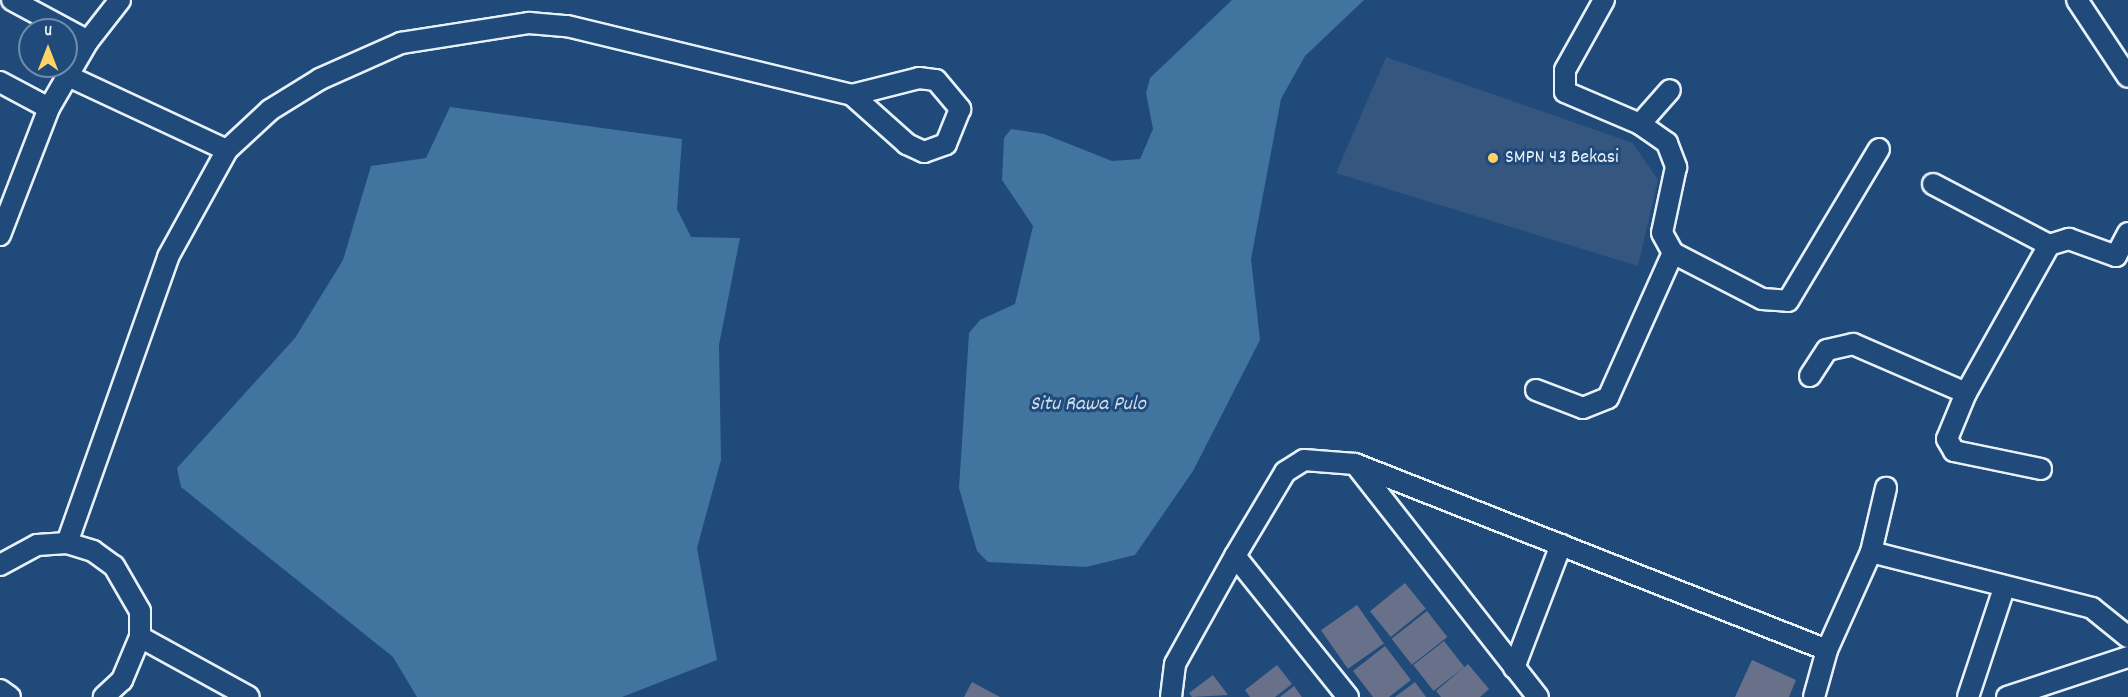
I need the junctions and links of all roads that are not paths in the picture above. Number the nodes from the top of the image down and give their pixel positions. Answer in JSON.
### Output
{"nodes":[{"id":1,"x":12,"y":0,"type":"edge"},
{"id":2,"x":120,"y":0,"type":"edge"},
{"id":3,"x":1604,"y":0,"type":"edge"},
{"id":4,"x":2077,"y":0,"type":"edge"},
{"id":5,"x":88,"y":40,"type":"junction"},
{"id":6,"x":78,"y":58,"type":"edge"},
{"id":7,"x":2128,"y":77,"type":"edge"},
{"id":8,"x":67,"y":78,"type":"edge"},
{"id":9,"x":72,"y":78,"type":"edge"},
{"id":10,"x":0,"y":82,"type":"edge"},
{"id":11,"x":1670,"y":90,"type":"dead end"},
{"id":12,"x":852,"y":95,"type":"junction"},
{"id":13,"x":49,"y":108,"type":"junction"},
{"id":14,"x":1640,"y":124,"type":"junction"},
{"id":15,"x":1879,"y":149,"type":"dead end"},
{"id":16,"x":226,"y":150,"type":"junction"},
{"id":17,"x":1933,"y":184,"type":"dead end"},
{"id":18,"x":2128,"y":233,"type":"edge"},
{"id":19,"x":0,"y":235,"type":"edge"},
{"id":20,"x":2049,"y":245,"type":"junction"},
{"id":21,"x":1673,"y":253,"type":"junction"},
{"id":22,"x":2122,"y":259,"type":"edge"},
{"id":23,"x":1810,"y":376,"type":"dead end"},
{"id":24,"x":1536,"y":390,"type":"dead end"},
{"id":25,"x":1966,"y":393,"type":"junction"},
{"id":26,"x":1355,"y":464,"type":"junction"},
{"id":27,"x":2041,"y":469,"type":"dead end"},
{"id":28,"x":1886,"y":488,"type":"dead end"},
{"id":29,"x":67,"y":543,"type":"junction"},
{"id":30,"x":1561,"y":545,"type":"junction"},
{"id":31,"x":1871,"y":552,"type":"junction"},
{"id":32,"x":1235,"y":556,"type":"junction"},
{"id":33,"x":0,"y":565,"type":"edge"},
{"id":34,"x":2004,"y":588,"type":"junction"},
{"id":35,"x":140,"y":637,"type":"junction"},
{"id":36,"x":2128,"y":637,"type":"edge"},
{"id":37,"x":1827,"y":650,"type":"junction"},
{"id":38,"x":2128,"y":657,"type":"edge"},
{"id":39,"x":1515,"y":668,"type":"junction"},
{"id":40,"x":0,"y":690,"type":"edge"},
{"id":41,"x":10,"y":697,"type":"edge"},
{"id":42,"x":104,"y":697,"type":"edge"},
{"id":43,"x":249,"y":697,"type":"edge"},
{"id":44,"x":1171,"y":697,"type":"edge"},
{"id":45,"x":1348,"y":697,"type":"edge"},
{"id":46,"x":1538,"y":697,"type":"edge"},
{"id":47,"x":1814,"y":697,"type":"edge"},
{"id":48,"x":1968,"y":697,"type":"edge"},
{"id":49,"x":2007,"y":697,"type":"edge"}],
"edges":[{"from":1,"to":5,"type":"street"},
{"from":2,"to":5,"type":"street"},
{"from":3,"to":14,"type":"street"},
{"from":4,"to":7,"type":"street"},
{"from":5,"to":6,"type":"street"},
{"from":8,"to":13,"type":"street"},
{"from":9,"to":16,"type":"street"},
{"from":10,"to":13,"type":"street"},
{"from":11,"to":14,"type":"street"},
{"from":12,"to":12,"type":"street"},
{"from":12,"to":16,"type":"street"},
{"from":13,"to":19,"type":"street"},
{"from":14,"to":21,"type":"street"},
{"from":15,"to":21,"type":"street"},
{"from":16,"to":29,"type":"street"},
{"from":17,"to":20,"type":"street"},
{"from":18,"to":22,"type":"street"},
{"from":20,"to":22,"type":"street"},
{"from":20,"to":25,"type":"street"},
{"from":21,"to":24,"type":"street"},
{"from":23,"to":25,"type":"street"},
{"from":25,"to":27,"type":"street"},
{"from":26,"to":30,"type":"street"},
{"from":26,"to":32,"type":"street"},
{"from":26,"to":39,"type":"street"},
{"from":28,"to":31,"type":"street"},
{"from":29,"to":33,"type":"street"},
{"from":29,"to":35,"type":"street"},
{"from":30,"to":37,"type":"street"},
{"from":30,"to":39,"type":"street"},
{"from":31,"to":34,"type":"street"},
{"from":31,"to":37,"type":"street"},
{"from":32,"to":44,"type":"street"},
{"from":32,"to":45,"type":"street"},
{"from":34,"to":36,"type":"street"},
{"from":34,"to":48,"type":"street"},
{"from":35,"to":42,"type":"street"},
{"from":35,"to":43,"type":"street"},
{"from":37,"to":47,"type":"street"},
{"from":38,"to":49,"type":"street"},
{"from":39,"to":46,"type":"street"},
{"from":40,"to":41,"type":"street"}]}
